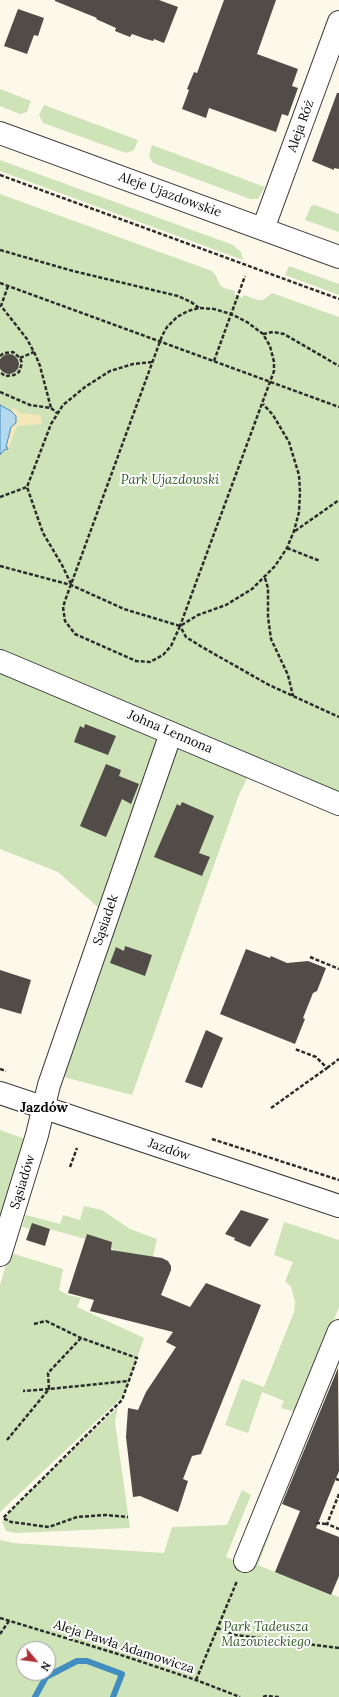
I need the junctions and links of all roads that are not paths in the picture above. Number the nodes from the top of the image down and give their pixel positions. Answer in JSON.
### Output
{"nodes":[{"id":1,"x":339,"y":22,"type":"edge"},
{"id":2,"x":0,"y":133,"type":"edge"},
{"id":3,"x":263,"y":229,"type":"junction"},
{"id":4,"x":339,"y":257,"type":"edge"},
{"id":5,"x":0,"y":661,"type":"edge"},
{"id":6,"x":171,"y":733,"type":"junction"},
{"id":7,"x":339,"y":804,"type":"edge"},
{"id":8,"x":0,"y":1093,"type":"edge"},
{"id":9,"x":44,"y":1108,"type":"junction"},
{"id":10,"x":339,"y":1206,"type":"edge"},
{"id":11,"x":0,"y":1256,"type":"edge"},
{"id":12,"x":339,"y":1331,"type":"edge"},
{"id":13,"x":245,"y":1561,"type":"road end"}],
"edges":[{"from":1,"to":3,"type":"street","name":"Aleja Róż"},
{"from":2,"to":3,"type":"street","name":"Aleje Ujazdowskie"},
{"from":3,"to":4,"type":"street","name":"Aleje Ujazdowskie"},
{"from":5,"to":6,"type":"street","name":"Johna Lennona"},
{"from":6,"to":7,"type":"street","name":"Johna Lennona"},
{"from":6,"to":9,"type":"street","name":"Sąsiadek"},
{"from":8,"to":9,"type":"street","name":"Jazdów"},
{"from":9,"to":10,"type":"street","name":"Jazdów"},
{"from":9,"to":11,"type":"street","name":"Sąsiadów"},
{"from":12,"to":13,"type":"street"}]}
